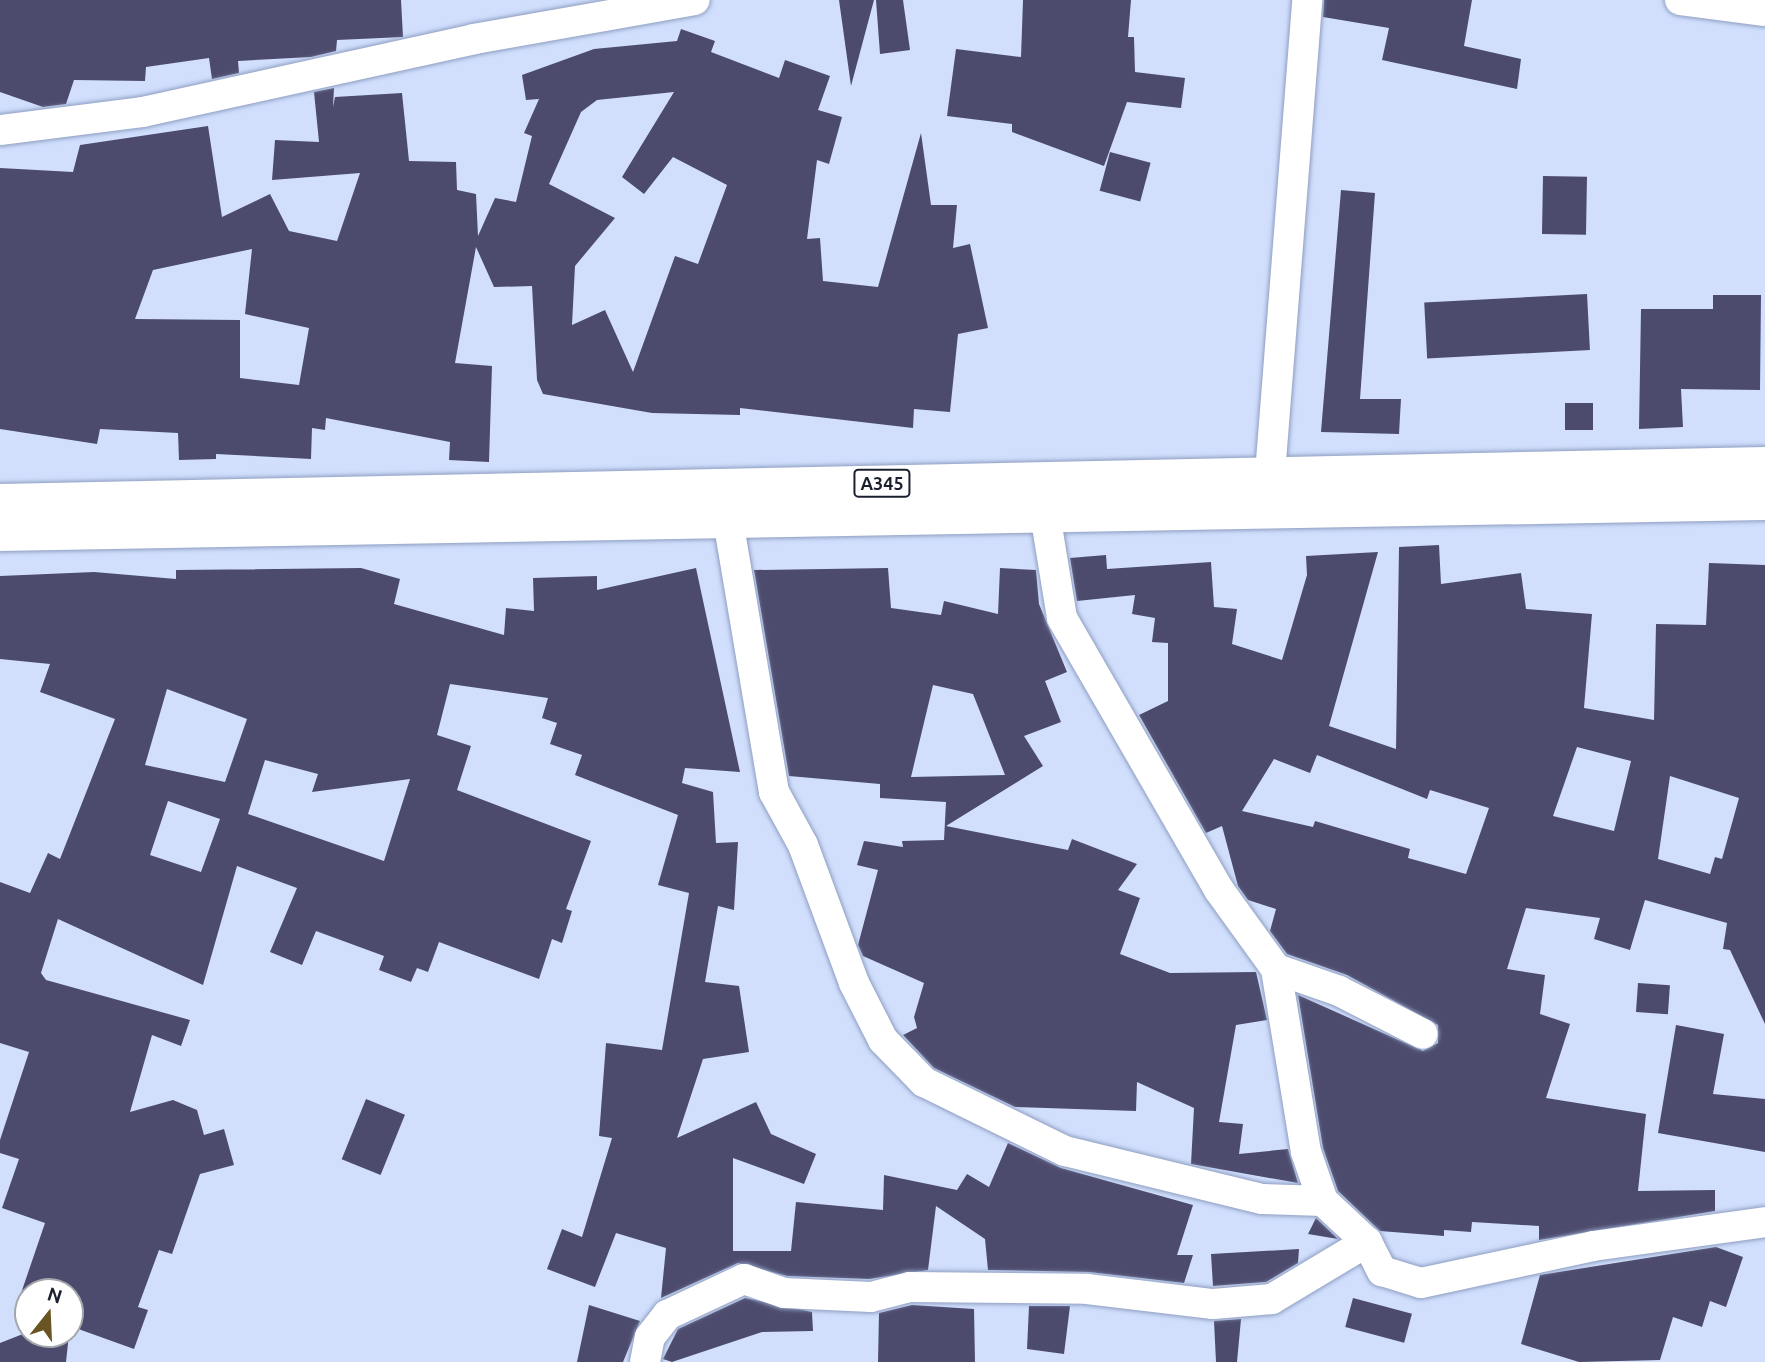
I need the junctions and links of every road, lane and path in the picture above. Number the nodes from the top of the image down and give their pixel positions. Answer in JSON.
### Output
{"nodes":[{"id":1,"x":695,"y":0,"type":"edge"},
{"id":2,"x":1307,"y":0,"type":"edge"},
{"id":3,"x":1680,"y":0,"type":"edge"},
{"id":4,"x":1765,"y":11,"type":"edge"},
{"id":5,"x":0,"y":130,"type":"edge"},
{"id":6,"x":1765,"y":466,"type":"edge"},
{"id":7,"x":1270,"y":474,"type":"junction"},
{"id":8,"x":1765,"y":501,"type":"edge"},
{"id":9,"x":0,"y":503,"type":"edge"},
{"id":10,"x":1045,"y":514,"type":"junction"},
{"id":11,"x":728,"y":520,"type":"junction"},
{"id":12,"x":0,"y":533,"type":"edge"},
{"id":13,"x":1276,"y":969,"type":"junction"},
{"id":14,"x":1423,"y":1034,"type":"dead end"},
{"id":15,"x":1324,"y":1201,"type":"junction"},
{"id":16,"x":1765,"y":1222,"type":"edge"},
{"id":17,"x":1367,"y":1242,"type":"junction"},
{"id":18,"x":645,"y":1362,"type":"edge"}],
"edges":[{"from":1,"to":5,"type":"street"},
{"from":2,"to":7,"type":"street"},
{"from":3,"to":4,"type":"street"},
{"from":6,"to":7,"type":"highway","number":"A345"},
{"from":7,"to":9,"type":"highway","number":"A345"},
{"from":8,"to":10,"type":"highway","number":"A345"},
{"from":10,"to":11,"type":"highway","number":"A345"},
{"from":10,"to":13,"type":"street"},
{"from":11,"to":12,"type":"highway","number":"A345"},
{"from":11,"to":15,"type":"street"},
{"from":13,"to":14,"type":"street"},
{"from":13,"to":15,"type":"street"},
{"from":15,"to":17,"type":"street"},
{"from":16,"to":17,"type":"street"},
{"from":17,"to":18,"type":"street"}]}
